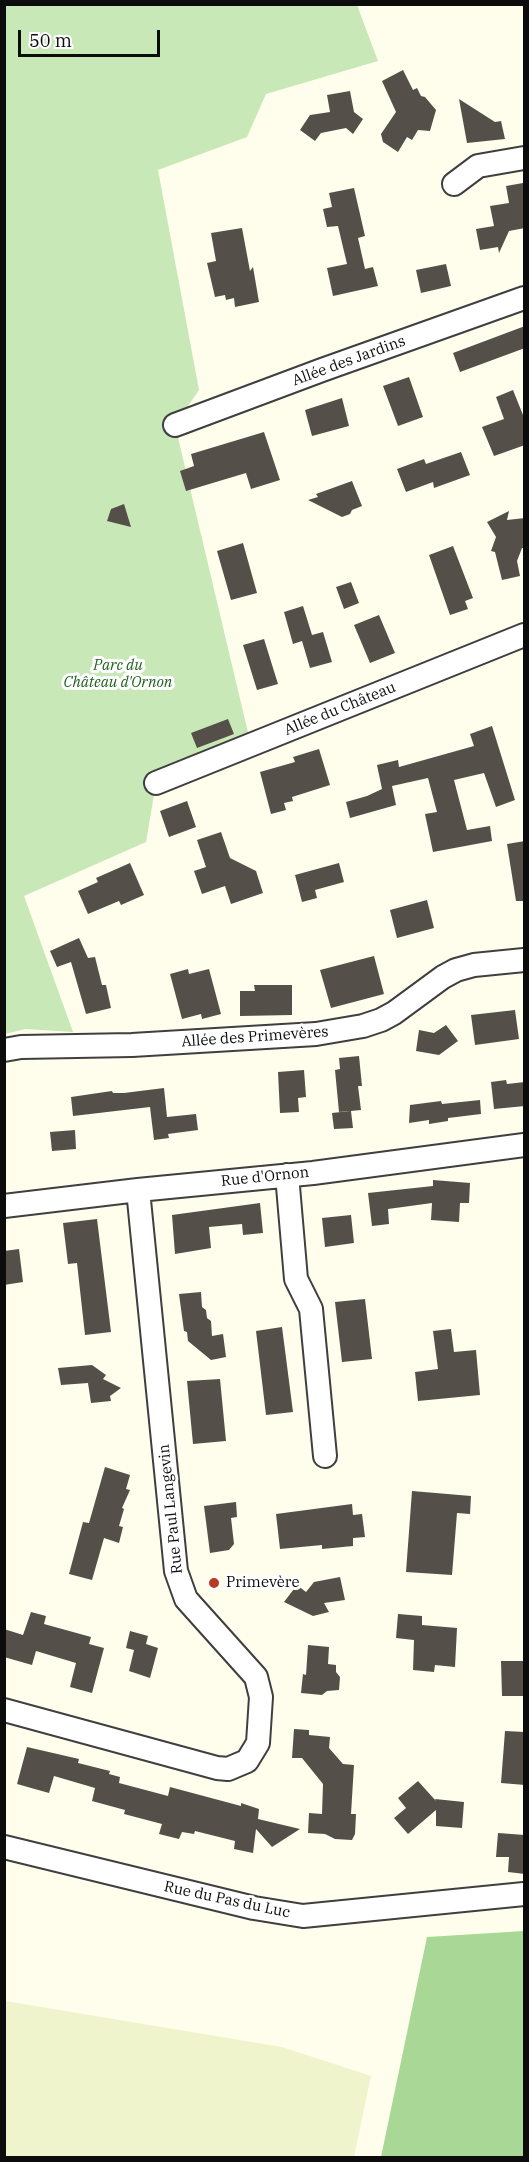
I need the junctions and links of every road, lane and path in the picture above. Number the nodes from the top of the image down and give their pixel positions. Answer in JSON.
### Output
{"nodes":[{"id":1,"x":525,"y":158,"type":"edge"},
{"id":2,"x":454,"y":184,"type":"dead end"},
{"id":3,"x":525,"y":298,"type":"edge"},
{"id":4,"x":175,"y":425,"type":"dead end"},
{"id":5,"x":525,"y":635,"type":"edge"},
{"id":6,"x":156,"y":783,"type":"dead end"},
{"id":7,"x":525,"y":960,"type":"edge"},
{"id":8,"x":4,"y":1050,"type":"edge"},
{"id":9,"x":525,"y":1145,"type":"edge"},
{"id":10,"x":287,"y":1175,"type":"junction"},
{"id":11,"x":138,"y":1190,"type":"junction"},
{"id":12,"x":4,"y":1206,"type":"edge"},
{"id":13,"x":325,"y":1456,"type":"dead end"},
{"id":14,"x":4,"y":1710,"type":"edge"},
{"id":15,"x":4,"y":1847,"type":"edge"},
{"id":16,"x":525,"y":1894,"type":"edge"}],
"edges":[{"from":1,"to":2,"type":"street"},
{"from":3,"to":4,"type":"street","name":"Allée des Jardins"},
{"from":5,"to":6,"type":"street","name":"Allée du Château"},
{"from":7,"to":8,"type":"street","name":"Allée des Primevères"},
{"from":9,"to":10,"type":"street","name":"Rue d'Ornon"},
{"from":10,"to":11,"type":"street","name":"Rue d'Ornon"},
{"from":10,"to":13,"type":"street"},
{"from":11,"to":12,"type":"street","name":"Rue d'Ornon"},
{"from":11,"to":14,"type":"street","name":"Rue Paul Langevin"},
{"from":15,"to":16,"type":"street","name":"Rue du Pas du Luc"}]}
